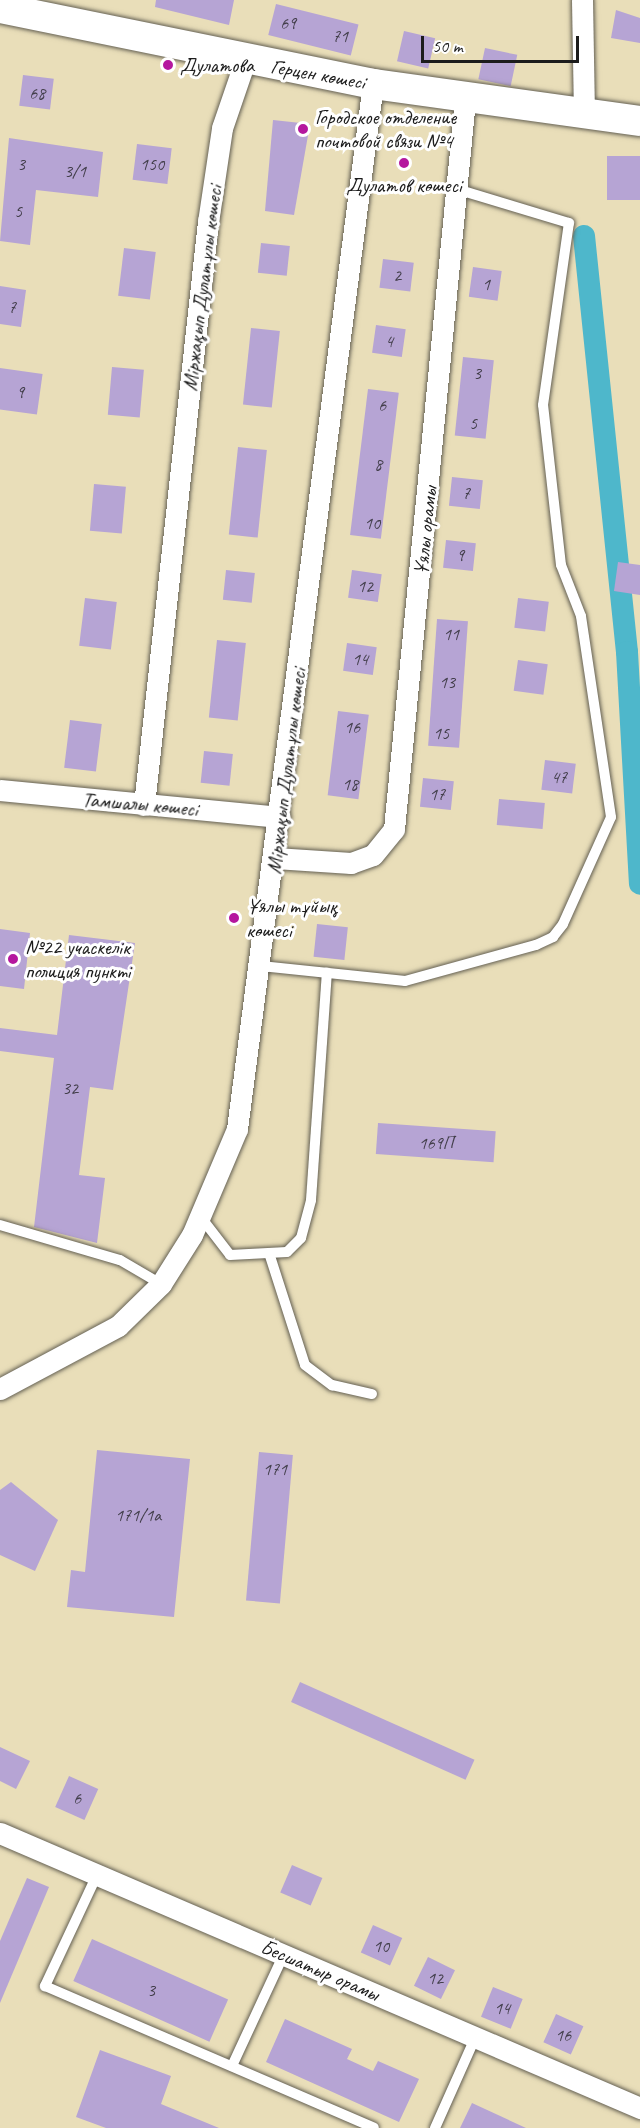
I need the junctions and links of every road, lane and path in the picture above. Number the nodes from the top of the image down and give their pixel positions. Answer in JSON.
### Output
{"nodes":[{"id":1,"x":582,"y":0,"type":"edge"},
{"id":2,"x":1,"y":15,"type":"edge"},
{"id":3,"x":245,"y":61,"type":"junction"},
{"id":4,"x":373,"y":84,"type":"junction"},
{"id":5,"x":465,"y":100,"type":"junction"},
{"id":6,"x":584,"y":116,"type":"junction"},
{"id":7,"x":640,"y":121,"type":"edge"},
{"id":8,"x":460,"y":190,"type":"junction"},
{"id":9,"x":0,"y":790,"type":"edge"},
{"id":10,"x":144,"y":805,"type":"junction"},
{"id":11,"x":280,"y":817,"type":"junction"},
{"id":12,"x":274,"y":858,"type":"junction"},
{"id":13,"x":261,"y":966,"type":"junction"},
{"id":14,"x":327,"y":973,"type":"junction"},
{"id":15,"x":200,"y":1216,"type":"junction"},
{"id":16,"x":0,"y":1225,"type":"edge"},
{"id":17,"x":270,"y":1256,"type":"junction"},
{"id":18,"x":161,"y":1284,"type":"junction"},
{"id":19,"x":0,"y":1389,"type":"edge"},
{"id":20,"x":372,"y":1394,"type":"dead end"},
{"id":21,"x":0,"y":1833,"type":"edge"},
{"id":22,"x":97,"y":1875,"type":"junction"},
{"id":23,"x":284,"y":1954,"type":"junction"},
{"id":24,"x":476,"y":2036,"type":"junction"},
{"id":25,"x":232,"y":2067,"type":"junction"},
{"id":26,"x":640,"y":2108,"type":"edge"},
{"id":27,"x":374,"y":2128,"type":"edge"},
{"id":28,"x":435,"y":2128,"type":"edge"}],
"edges":[{"from":1,"to":6,"type":"street"},
{"from":2,"to":3,"type":"street","name":"Герцен көшесі"},
{"from":3,"to":4,"type":"street","name":"Герцен көшесі"},
{"from":3,"to":10,"type":"street","name":"Міржақып Дулатұлы көшесі"},
{"from":4,"to":5,"type":"street","name":"Герцен көшесі"},
{"from":4,"to":11,"type":"street","name":"Міржақып Дулатұлы көшесі"},
{"from":5,"to":6,"type":"street","name":"Герцен көшесі"},
{"from":5,"to":8,"type":"street","name":"Ұялы орамы"},
{"from":6,"to":7,"type":"street","name":"Герцен көшесі"},
{"from":8,"to":12,"type":"street","name":"Ұялы орамы"},
{"from":8,"to":14,"type":"lane"},
{"from":9,"to":10,"type":"street","name":"Тамшалы көшесі"},
{"from":10,"to":11,"type":"street","name":"Тамшалы көшесі"},
{"from":11,"to":12,"type":"street","name":"Міржақып Дулатұлы көшесі"},
{"from":12,"to":13,"type":"street","name":"Міржақып Дулатұлы көшесі"},
{"from":13,"to":14,"type":"lane"},
{"from":13,"to":15,"type":"street","name":"Міржақып Дулатұлы көшесі"},
{"from":14,"to":17,"type":"lane"},
{"from":15,"to":17,"type":"lane"},
{"from":15,"to":18,"type":"street","name":"Міржақып Дулатұлы көшесі"},
{"from":16,"to":18,"type":"lane"},
{"from":17,"to":20,"type":"lane"},
{"from":18,"to":19,"type":"street","name":"Міржақып Дулатұлы көшесі"},
{"from":21,"to":22,"type":"street","name":"Бесшатыр орамы"},
{"from":22,"to":23,"type":"street","name":"Бесшатыр орамы"},
{"from":22,"to":25,"type":"lane"},
{"from":23,"to":24,"type":"street","name":"Бесшатыр орамы"},
{"from":23,"to":25,"type":"lane"},
{"from":24,"to":26,"type":"street","name":"Бесшатыр орамы"},
{"from":24,"to":28,"type":"lane"},
{"from":25,"to":27,"type":"lane"}]}
